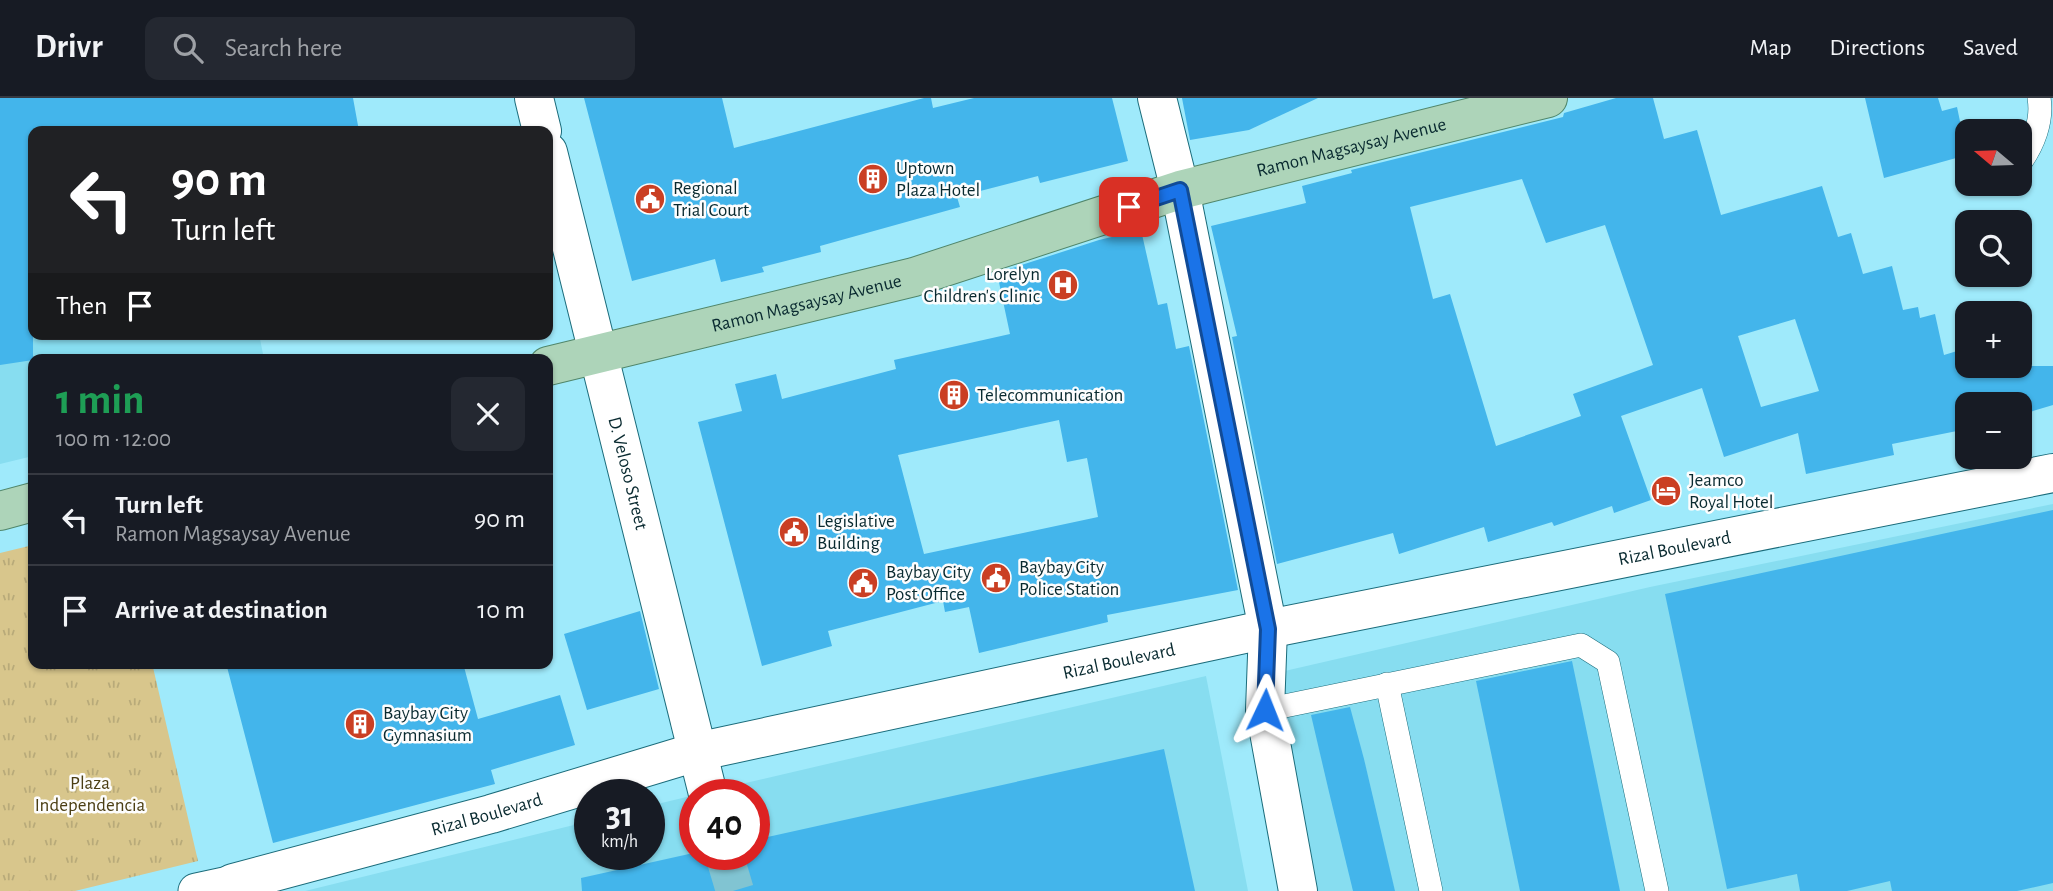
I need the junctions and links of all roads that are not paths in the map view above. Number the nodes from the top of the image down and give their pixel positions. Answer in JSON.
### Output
{"nodes":[{"id":1,"x":534,"y":98,"type":"edge"},
{"id":2,"x":1157,"y":98,"type":"edge"},
{"id":3,"x":1548,"y":98,"type":"edge"},
{"id":4,"x":2039,"y":98,"type":"edge"},
{"id":5,"x":541,"y":126,"type":"edge"},
{"id":6,"x":2032,"y":146,"type":"edge"},
{"id":7,"x":553,"y":171,"type":"edge"},
{"id":8,"x":1180,"y":190,"type":"junction"},
{"id":9,"x":600,"y":353,"type":"junction"},
{"id":10,"x":553,"y":365,"type":"edge"},
{"id":11,"x":2053,"y":473,"type":"edge"},
{"id":12,"x":28,"y":503,"type":"edge"},
{"id":13,"x":0,"y":511,"type":"edge"},
{"id":14,"x":1268,"y":629,"type":"junction"},
{"id":15,"x":1387,"y":684,"type":"junction"},
{"id":16,"x":1265,"y":710,"type":"junction"},
{"id":17,"x":696,"y":752,"type":"junction"},
{"id":18,"x":704,"y":779,"type":"edge"},
{"id":19,"x":234,"y":887,"type":"edge"},
{"id":20,"x":196,"y":891,"type":"edge"},
{"id":21,"x":1298,"y":891,"type":"edge"},
{"id":22,"x":1431,"y":891,"type":"edge"},
{"id":23,"x":1657,"y":891,"type":"edge"}],
"edges":[{"from":1,"to":5,"type":"street"},
{"from":2,"to":8,"type":"street"},
{"from":3,"to":8,"type":"main road","name":"Ramon Magsaysay Avenue"},
{"from":4,"to":6,"type":"lane"},
{"from":7,"to":9,"type":"street","name":"D. Veloso Street"},
{"from":8,"to":9,"type":"main road","name":"Ramon Magsaysay Avenue"},
{"from":8,"to":14,"type":"street"},
{"from":9,"to":10,"type":"main road","name":"Ramon Magsaysay Avenue"},
{"from":9,"to":17,"type":"street","name":"D. Veloso Street"},
{"from":11,"to":14,"type":"street","name":"Rizal Boulevard"},
{"from":12,"to":13,"type":"main road"},
{"from":14,"to":16,"type":"street"},
{"from":14,"to":17,"type":"street","name":"Rizal Boulevard"},
{"from":15,"to":16,"type":"lane"},
{"from":15,"to":22,"type":"lane"},
{"from":15,"to":23,"type":"lane"},
{"from":16,"to":21,"type":"street"},
{"from":17,"to":18,"type":"street","name":"D. Veloso Street"},
{"from":17,"to":19,"type":"street","name":"Rizal Boulevard"},
{"from":19,"to":20,"type":"street","name":"Rizal Boulevard"}]}
